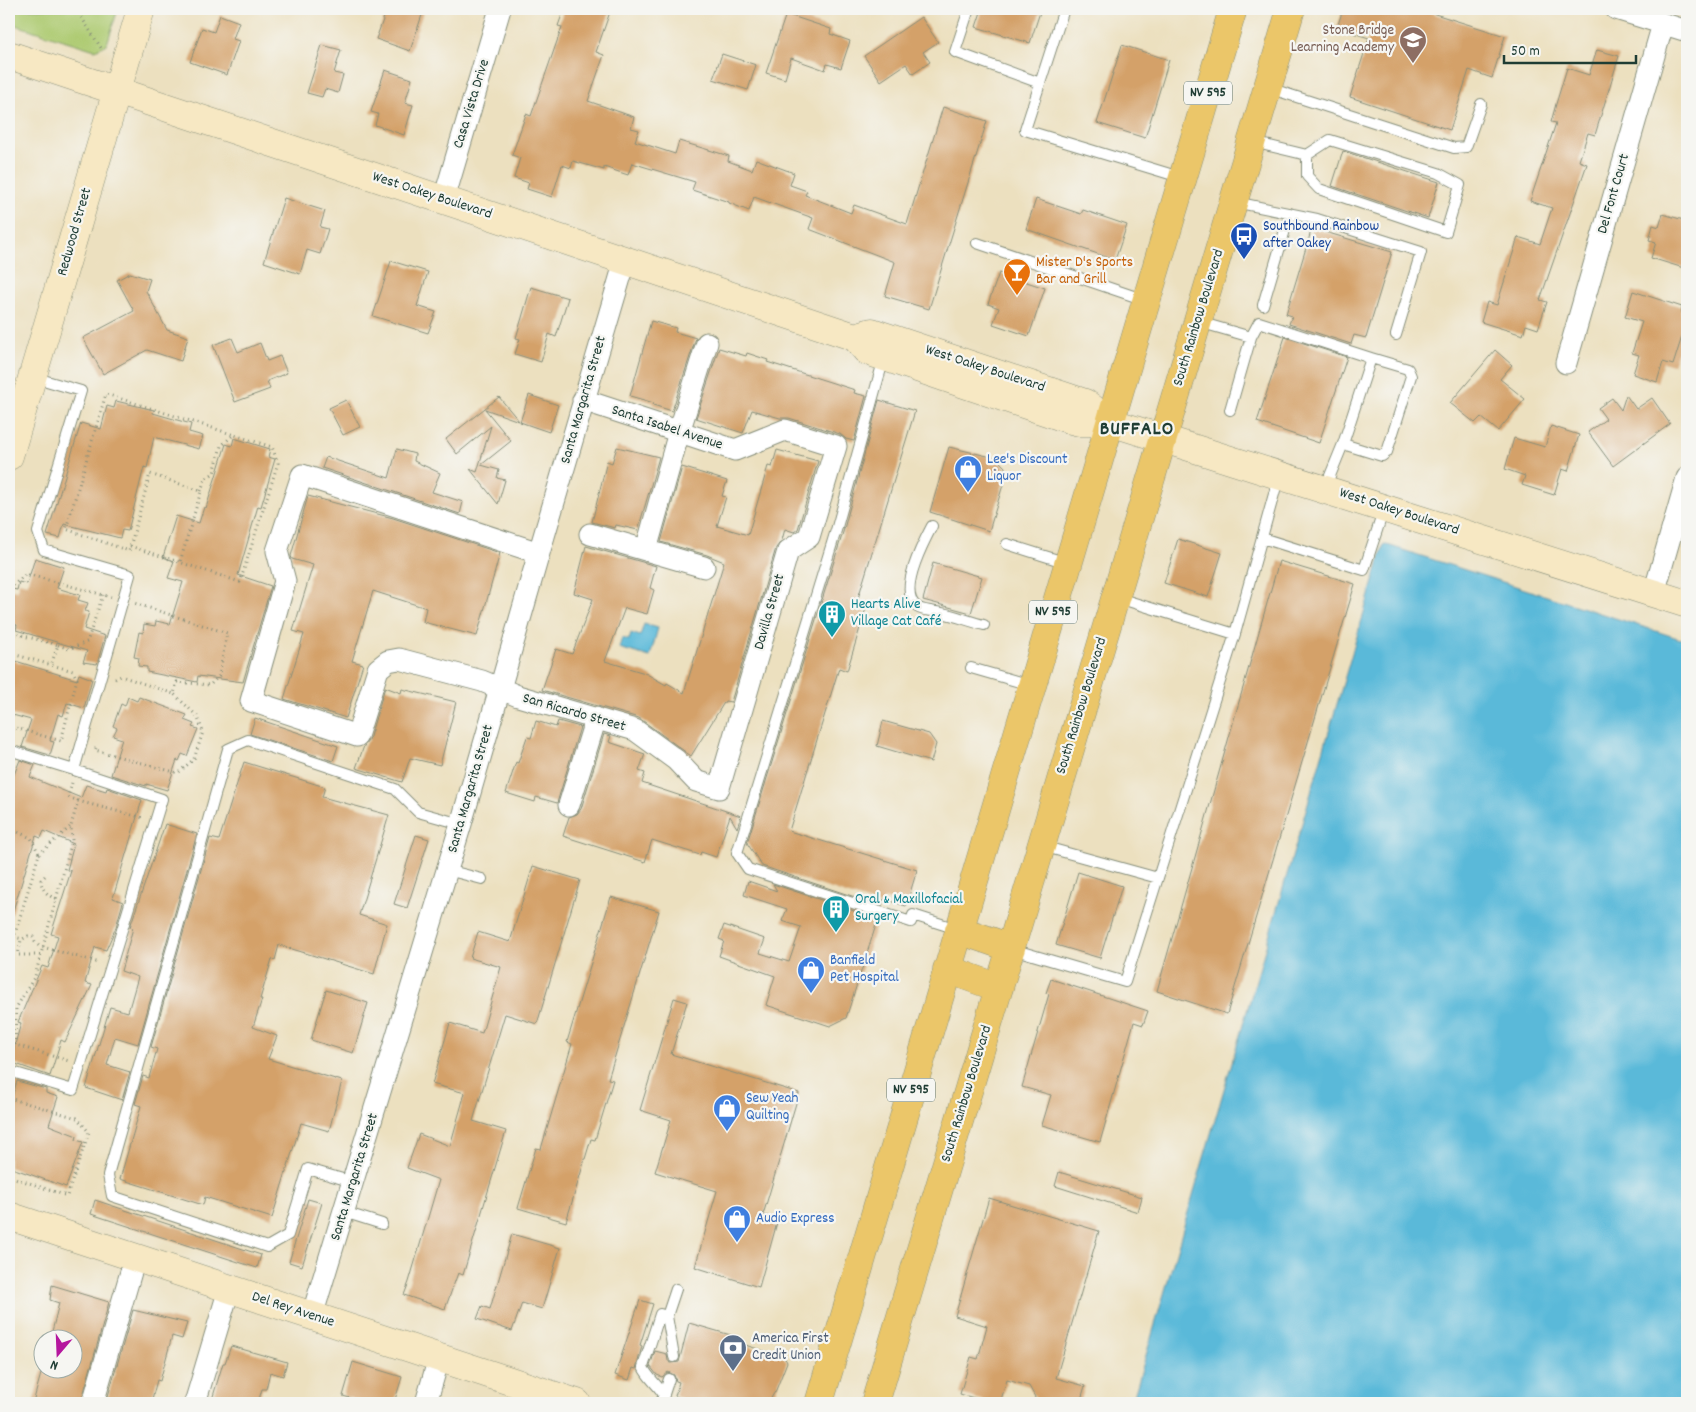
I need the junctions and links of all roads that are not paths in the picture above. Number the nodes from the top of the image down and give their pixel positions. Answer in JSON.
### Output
{"nodes":[{"id":1,"x":141,"y":9,"type":"edge"},
{"id":2,"x":500,"y":9,"type":"edge"},
{"id":3,"x":968,"y":9,"type":"edge"},
{"id":4,"x":1064,"y":9,"type":"edge"},
{"id":5,"x":1233,"y":9,"type":"edge"},
{"id":6,"x":1291,"y":9,"type":"edge"},
{"id":7,"x":1616,"y":9,"type":"edge"},
{"id":8,"x":1663,"y":24,"type":"junction"},
{"id":9,"x":1687,"y":31,"type":"edge"},
{"id":10,"x":9,"y":55,"type":"edge"},
{"id":11,"x":1040,"y":83,"type":"junction"},
{"id":12,"x":1268,"y":88,"type":"junction"},
{"id":13,"x":116,"y":92,"type":"junction"},
{"id":14,"x":1481,"y":104,"type":"dead end"},
{"id":15,"x":1252,"y":142,"type":"junction"},
{"id":16,"x":1307,"y":155,"type":"junction"},
{"id":17,"x":1182,"y":178,"type":"junction"},
{"id":18,"x":444,"y":200,"type":"junction"},
{"id":19,"x":1234,"y":202,"type":"junction"},
{"id":20,"x":1290,"y":213,"type":"junction"},
{"id":21,"x":978,"y":243,"type":"dead end"},
{"id":22,"x":625,"y":261,"type":"junction"},
{"id":23,"x":1146,"y":300,"type":"junction"},
{"id":24,"x":1263,"y":305,"type":"dead end"},
{"id":25,"x":1198,"y":321,"type":"junction"},
{"id":26,"x":1396,"y":335,"type":"dead end"},
{"id":27,"x":855,"y":337,"type":"junction"},
{"id":28,"x":1251,"y":338,"type":"junction"},
{"id":29,"x":707,"y":343,"type":"dead end"},
{"id":30,"x":885,"y":357,"type":"junction"},
{"id":31,"x":1370,"y":358,"type":"junction"},
{"id":32,"x":1566,"y":363,"type":"dead end"},
{"id":33,"x":32,"y":377,"type":"junction"},
{"id":34,"x":584,"y":400,"type":"junction"},
{"id":35,"x":1230,"y":410,"type":"dead end"},
{"id":36,"x":1110,"y":422,"type":"junction"},
{"id":37,"x":679,"y":432,"type":"junction"},
{"id":38,"x":1163,"y":438,"type":"junction"},
{"id":39,"x":1343,"y":444,"type":"junction"},
{"id":40,"x":836,"y":446,"type":"joint"},
{"id":41,"x":9,"y":456,"type":"edge"},
{"id":42,"x":1279,"y":474,"type":"junction"},
{"id":43,"x":1687,"y":478,"type":"edge"},
{"id":44,"x":1324,"y":489,"type":"junction"},
{"id":45,"x":1385,"y":508,"type":"junction"},
{"id":46,"x":932,"y":526,"type":"dead end"},
{"id":47,"x":590,"y":534,"type":"dead end"},
{"id":48,"x":1262,"y":538,"type":"junction"},
{"id":49,"x":1007,"y":544,"type":"dead end"},
{"id":50,"x":646,"y":550,"type":"junction"},
{"id":51,"x":538,"y":553,"type":"junction"},
{"id":52,"x":1068,"y":564,"type":"junction"},
{"id":53,"x":704,"y":567,"type":"dead end"},
{"id":54,"x":1654,"y":593,"type":"junction"},
{"id":55,"x":1115,"y":597,"type":"junction"},
{"id":56,"x":1687,"y":604,"type":"edge"},
{"id":57,"x":984,"y":625,"type":"dead end"},
{"id":58,"x":1235,"y":634,"type":"junction"},
{"id":59,"x":972,"y":668,"type":"dead end"},
{"id":60,"x":1031,"y":685,"type":"junction"},
{"id":61,"x":500,"y":690,"type":"junction"},
{"id":62,"x":596,"y":718,"type":"junction"},
{"id":63,"x":9,"y":750,"type":"edge"},
{"id":64,"x":74,"y":770,"type":"junction"},
{"id":65,"x":719,"y":788,"type":"joint"},
{"id":66,"x":569,"y":805,"type":"dead end"},
{"id":67,"x":461,"y":824,"type":"junction"},
{"id":68,"x":1041,"y":846,"type":"junction"},
{"id":69,"x":447,"y":870,"type":"junction"},
{"id":70,"x":1158,"y":878,"type":"junction"},
{"id":71,"x":482,"y":879,"type":"dead end"},
{"id":72,"x":959,"y":930,"type":"junction"},
{"id":73,"x":1011,"y":948,"type":"junction"},
{"id":74,"x":947,"y":969,"type":"junction"},
{"id":75,"x":999,"y":988,"type":"junction"},
{"id":76,"x":9,"y":1071,"type":"edge"},
{"id":77,"x":353,"y":1182,"type":"junction"},
{"id":78,"x":344,"y":1212,"type":"junction"},
{"id":79,"x":9,"y":1216,"type":"edge"},
{"id":80,"x":382,"y":1224,"type":"dead end"},
{"id":81,"x":135,"y":1258,"type":"junction"},
{"id":82,"x":229,"y":1289,"type":"junction"},
{"id":83,"x":676,"y":1289,"type":"dead end"},
{"id":84,"x":312,"y":1316,"type":"junction"},
{"id":85,"x":667,"y":1316,"type":"junction"},
{"id":86,"x":674,"y":1357,"type":"dead end"},
{"id":87,"x":440,"y":1358,"type":"junction"},
{"id":88,"x":669,"y":1379,"type":"dead end"},
{"id":89,"x":662,"y":1399,"type":"edge"},
{"id":90,"x":92,"y":1403,"type":"edge"},
{"id":91,"x":195,"y":1403,"type":"edge"},
{"id":92,"x":426,"y":1403,"type":"edge"},
{"id":93,"x":577,"y":1403,"type":"edge"},
{"id":94,"x":819,"y":1403,"type":"edge"},
{"id":95,"x":875,"y":1403,"type":"edge"}],
"edges":[{"from":1,"to":13,"type":"main road","name":"Redwood Street"},
{"from":2,"to":18,"type":"street","name":"Casa Vista Drive"},
{"from":3,"to":11,"type":"lane"},
{"from":4,"to":11,"type":"lane"},
{"from":5,"to":17,"type":"main road","number":"NV 595"},
{"from":6,"to":12,"type":"main road","name":"South Rainbow Boulevard"},
{"from":7,"to":8,"type":"street"},
{"from":8,"to":9,"type":"street"},
{"from":8,"to":32,"type":"street","name":"Del Font Court"},
{"from":10,"to":13,"type":"main road","name":"West Oakey Boulevard"},
{"from":11,"to":17,"type":"lane"},
{"from":12,"to":14,"type":"lane"},
{"from":12,"to":15,"type":"main road","name":"South Rainbow Boulevard"},
{"from":13,"to":18,"type":"main road","name":"West Oakey Boulevard"},
{"from":13,"to":33,"type":"main road","name":"Redwood Street"},
{"from":15,"to":16,"type":"lane"},
{"from":15,"to":19,"type":"main road","name":"South Rainbow Boulevard"},
{"from":16,"to":16,"type":"lane"},
{"from":17,"to":23,"type":"main road","number":"NV 595"},
{"from":18,"to":22,"type":"main road","name":"West Oakey Boulevard"},
{"from":19,"to":20,"type":"lane"},
{"from":19,"to":25,"type":"main road","name":"South Rainbow Boulevard"},
{"from":20,"to":24,"type":"lane"},
{"from":20,"to":26,"type":"lane"},
{"from":21,"to":23,"type":"lane"},
{"from":22,"to":27,"type":"main road","name":"West Oakey Boulevard"},
{"from":22,"to":34,"type":"street","name":"Santa Margarita Street"},
{"from":23,"to":36,"type":"main road","number":"NV 595"},
{"from":25,"to":28,"type":"lane"},
{"from":25,"to":38,"type":"main road","name":"South Rainbow Boulevard"},
{"from":27,"to":30,"type":"main road","name":"West Oakey Boulevard"},
{"from":27,"to":36,"type":"main road","name":"West Oakey Boulevard"},
{"from":28,"to":31,"type":"lane"},
{"from":28,"to":35,"type":"lane"},
{"from":29,"to":37,"type":"street"},
{"from":30,"to":36,"type":"main road","name":"West Oakey Boulevard"},
{"from":30,"to":72,"type":"lane"},
{"from":31,"to":39,"type":"lane"},
{"from":31,"to":39,"type":"lane"},
{"from":33,"to":41,"type":"main road","name":"Redwood Street"},
{"from":33,"to":64,"type":"lane"},
{"from":34,"to":37,"type":"street","name":"Santa Isabel Avenue"},
{"from":34,"to":51,"type":"street","name":"Santa Margarita Street"},
{"from":36,"to":38,"type":"main road","name":"West Oakey Boulevard"},
{"from":36,"to":52,"type":"main road","number":"NV 595"},
{"from":37,"to":40,"type":"street","name":"Santa Isabel Avenue"},
{"from":37,"to":50,"type":"street"},
{"from":38,"to":42,"type":"main road","name":"West Oakey Boulevard"},
{"from":38,"to":55,"type":"main road","name":"South Rainbow Boulevard"},
{"from":39,"to":44,"type":"lane"},
{"from":40,"to":65,"type":"street","name":"Davilla Street"},
{"from":42,"to":44,"type":"main road","name":"West Oakey Boulevard"},
{"from":42,"to":48,"type":"lane"},
{"from":43,"to":54,"type":"street"},
{"from":44,"to":45,"type":"main road","name":"West Oakey Boulevard"},
{"from":45,"to":48,"type":"lane"},
{"from":45,"to":54,"type":"main road","name":"West Oakey Boulevard"},
{"from":46,"to":57,"type":"lane"},
{"from":47,"to":50,"type":"street"},
{"from":48,"to":58,"type":"lane"},
{"from":49,"to":52,"type":"lane"},
{"from":50,"to":53,"type":"street"},
{"from":51,"to":61,"type":"street","name":"Santa Margarita Street"},
{"from":51,"to":61,"type":"street","name":"San Ricardo Street"},
{"from":52,"to":60,"type":"main road","number":"NV 595"},
{"from":54,"to":56,"type":"main road","name":"West Oakey Boulevard"},
{"from":55,"to":58,"type":"lane"},
{"from":55,"to":68,"type":"main road","name":"South Rainbow Boulevard"},
{"from":58,"to":70,"type":"lane"},
{"from":59,"to":60,"type":"lane"},
{"from":60,"to":72,"type":"main road","number":"NV 595"},
{"from":61,"to":62,"type":"street","name":"San Ricardo Street"},
{"from":61,"to":67,"type":"street","name":"Santa Margarita Street"},
{"from":62,"to":65,"type":"street","name":"San Ricardo Street"},
{"from":62,"to":66,"type":"street"},
{"from":63,"to":64,"type":"lane"},
{"from":64,"to":76,"type":"lane"},
{"from":67,"to":69,"type":"street","name":"Santa Margarita Street"},
{"from":67,"to":77,"type":"lane"},
{"from":68,"to":70,"type":"lane"},
{"from":68,"to":73,"type":"main road","name":"South Rainbow Boulevard"},
{"from":69,"to":71,"type":"lane"},
{"from":69,"to":77,"type":"street","name":"Santa Margarita Street"},
{"from":70,"to":73,"type":"lane"},
{"from":72,"to":73,"type":"main road"},
{"from":72,"to":74,"type":"main road","number":"NV 595"},
{"from":73,"to":75,"type":"main road","name":"South Rainbow Boulevard"},
{"from":74,"to":75,"type":"main road"},
{"from":74,"to":94,"type":"main road","number":"NV 595"},
{"from":75,"to":95,"type":"main road","name":"South Rainbow Boulevard"},
{"from":77,"to":78,"type":"street","name":"Santa Margarita Street"},
{"from":78,"to":80,"type":"lane"},
{"from":78,"to":84,"type":"street","name":"Santa Margarita Street"},
{"from":79,"to":81,"type":"main road","name":"Del Rey Avenue"},
{"from":81,"to":82,"type":"main road","name":"Del Rey Avenue"},
{"from":81,"to":90,"type":"street"},
{"from":82,"to":84,"type":"main road","name":"Del Rey Avenue"},
{"from":82,"to":91,"type":"street"},
{"from":83,"to":85,"type":"lane"},
{"from":84,"to":87,"type":"main road","name":"Del Rey Avenue"},
{"from":85,"to":86,"type":"lane"},
{"from":85,"to":89,"type":"lane"},
{"from":87,"to":92,"type":"street"},
{"from":87,"to":93,"type":"main road","name":"Del Rey Avenue"},
{"from":88,"to":89,"type":"lane"}]}
